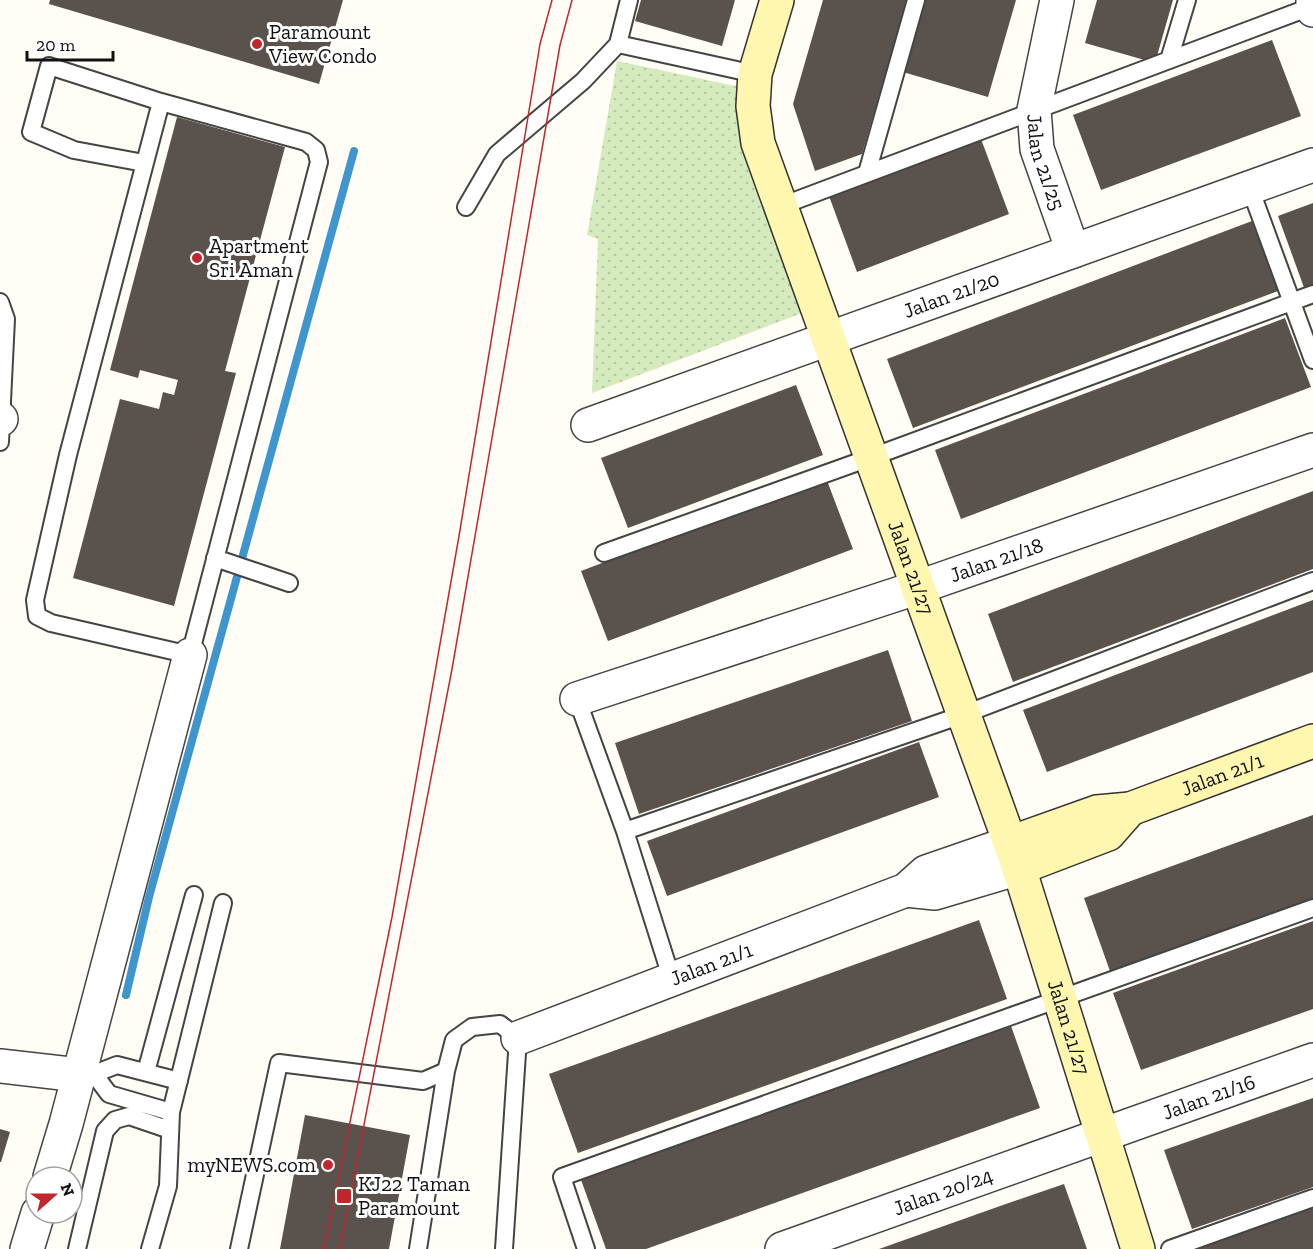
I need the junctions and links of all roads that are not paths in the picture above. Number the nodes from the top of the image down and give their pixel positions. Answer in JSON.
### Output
{"nodes":[{"id":1,"x":629,"y":0,"type":"edge"},
{"id":2,"x":777,"y":0,"type":"edge"},
{"id":3,"x":916,"y":0,"type":"edge"},
{"id":4,"x":1057,"y":0,"type":"edge"},
{"id":5,"x":1187,"y":0,"type":"edge"},
{"id":6,"x":1313,"y":6,"type":"edge"},
{"id":7,"x":618,"y":44,"type":"junction"},
{"id":8,"x":1169,"y":60,"type":"junction"},
{"id":9,"x":755,"y":74,"type":"junction"},
{"id":10,"x":161,"y":102,"type":"junction"},
{"id":11,"x":1035,"y":110,"type":"junction"},
{"id":12,"x":144,"y":163,"type":"junction"},
{"id":13,"x":1313,"y":165,"type":"edge"},
{"id":14,"x":867,"y":173,"type":"junction"},
{"id":15,"x":1250,"y":188,"type":"junction"},
{"id":16,"x":781,"y":206,"type":"junction"},
{"id":17,"x":466,"y":207,"type":"dead end"},
{"id":18,"x":1073,"y":251,"type":"junction"},
{"id":19,"x":1313,"y":294,"type":"edge"},
{"id":20,"x":1293,"y":301,"type":"junction"},
{"id":21,"x":0,"y":302,"type":"edge"},
{"id":22,"x":829,"y":339,"type":"junction"},
{"id":23,"x":1313,"y":360,"type":"edge"},
{"id":24,"x":588,"y":425,"type":"dead end"},
{"id":25,"x":0,"y":426,"type":"edge"},
{"id":26,"x":1313,"y":450,"type":"edge"},
{"id":27,"x":872,"y":457,"type":"junction"},
{"id":28,"x":604,"y":553,"type":"dead end"},
{"id":29,"x":215,"y":558,"type":"junction"},
{"id":30,"x":1313,"y":581,"type":"edge"},
{"id":31,"x":289,"y":583,"type":"dead end"},
{"id":32,"x":919,"y":587,"type":"junction"},
{"id":33,"x":190,"y":655,"type":"junction"},
{"id":34,"x":577,"y":699,"type":"joint"},
{"id":35,"x":965,"y":714,"type":"junction"},
{"id":36,"x":1313,"y":741,"type":"edge"},
{"id":37,"x":625,"y":831,"type":"junction"},
{"id":38,"x":1014,"y":855,"type":"junction"},
{"id":39,"x":194,"y":895,"type":"dead end"},
{"id":40,"x":224,"y":903,"type":"dead end"},
{"id":41,"x":1313,"y":908,"type":"edge"},
{"id":42,"x":672,"y":980,"type":"junction"},
{"id":43,"x":1060,"y":999,"type":"junction"},
{"id":44,"x":518,"y":1038,"type":"junction"},
{"id":45,"x":1313,"y":1060,"type":"edge"},
{"id":46,"x":0,"y":1066,"type":"edge"},
{"id":47,"x":446,"y":1071,"type":"junction"},
{"id":48,"x":146,"y":1072,"type":"junction"},
{"id":49,"x":86,"y":1074,"type":"junction"},
{"id":50,"x":179,"y":1081,"type":"junction"},
{"id":51,"x":171,"y":1112,"type":"junction"},
{"id":52,"x":170,"y":1130,"type":"junction"},
{"id":53,"x":1103,"y":1135,"type":"junction"},
{"id":54,"x":54,"y":1165,"type":"edge"},
{"id":55,"x":1313,"y":1198,"type":"edge"},
{"id":56,"x":34,"y":1225,"type":"edge"},
{"id":57,"x":27,"y":1249,"type":"edge"},
{"id":58,"x":77,"y":1249,"type":"edge"},
{"id":59,"x":150,"y":1249,"type":"edge"},
{"id":60,"x":239,"y":1249,"type":"edge"},
{"id":61,"x":418,"y":1249,"type":"edge"},
{"id":62,"x":504,"y":1249,"type":"edge"},
{"id":63,"x":586,"y":1249,"type":"edge"},
{"id":64,"x":782,"y":1249,"type":"edge"},
{"id":65,"x":1138,"y":1249,"type":"edge"},
{"id":66,"x":1170,"y":1249,"type":"edge"}],
"edges":[{"from":1,"to":7,"type":"lane"},
{"from":2,"to":9,"type":"street","name":"Jalan 21/27"},
{"from":3,"to":14,"type":"lane"},
{"from":4,"to":11,"type":"street","name":"Jalan 21/25"},
{"from":5,"to":8,"type":"lane"},
{"from":6,"to":8,"type":"lane"},
{"from":7,"to":9,"type":"lane"},
{"from":7,"to":17,"type":"lane"},
{"from":8,"to":11,"type":"lane"},
{"from":9,"to":16,"type":"street","name":"Jalan 21/27"},
{"from":10,"to":12,"type":"lane"},
{"from":10,"to":12,"type":"lane"},
{"from":10,"to":29,"type":"lane"},
{"from":11,"to":14,"type":"lane"},
{"from":11,"to":18,"type":"street","name":"Jalan 21/25"},
{"from":12,"to":33,"type":"lane"},
{"from":13,"to":15,"type":"street","name":"Jalan 21/20"},
{"from":14,"to":16,"type":"lane"},
{"from":15,"to":18,"type":"street","name":"Jalan 21/20"},
{"from":15,"to":20,"type":"lane"},
{"from":16,"to":22,"type":"street","name":"Jalan 21/27"},
{"from":18,"to":22,"type":"street","name":"Jalan 21/20"},
{"from":19,"to":20,"type":"lane"},
{"from":20,"to":23,"type":"lane"},
{"from":20,"to":27,"type":"lane"},
{"from":21,"to":25,"type":"lane"},
{"from":22,"to":24,"type":"street","name":"Jalan 21/20"},
{"from":22,"to":27,"type":"street","name":"Jalan 21/27"},
{"from":26,"to":32,"type":"street","name":"Jalan 21/18"},
{"from":27,"to":28,"type":"lane"},
{"from":27,"to":32,"type":"street","name":"Jalan 21/27"},
{"from":29,"to":31,"type":"lane"},
{"from":29,"to":33,"type":"lane"},
{"from":30,"to":35,"type":"lane"},
{"from":32,"to":34,"type":"street","name":"Jalan 21/18"},
{"from":32,"to":35,"type":"street","name":"Jalan 21/27"},
{"from":33,"to":49,"type":"street"},
{"from":34,"to":37,"type":"lane"},
{"from":35,"to":37,"type":"lane"},
{"from":35,"to":38,"type":"street","name":"Jalan 21/27"},
{"from":36,"to":38,"type":"street","name":"Jalan 21/1"},
{"from":37,"to":42,"type":"lane"},
{"from":38,"to":42,"type":"street","name":"Jalan 21/1"},
{"from":38,"to":43,"type":"street","name":"Jalan 21/27"},
{"from":39,"to":48,"type":"lane"},
{"from":40,"to":50,"type":"lane"},
{"from":41,"to":43,"type":"lane"},
{"from":42,"to":44,"type":"street","name":"Jalan 21/1"},
{"from":43,"to":53,"type":"street","name":"Jalan 21/27"},
{"from":43,"to":63,"type":"lane"},
{"from":44,"to":47,"type":"lane"},
{"from":44,"to":62,"type":"lane"},
{"from":45,"to":53,"type":"street","name":"Jalan 21/16"},
{"from":46,"to":49,"type":"street"},
{"from":47,"to":60,"type":"lane"},
{"from":47,"to":61,"type":"lane"},
{"from":48,"to":49,"type":"lane"},
{"from":48,"to":50,"type":"lane"},
{"from":49,"to":51,"type":"lane"},
{"from":49,"to":54,"type":"street"},
{"from":50,"to":51,"type":"lane"},
{"from":51,"to":52,"type":"lane"},
{"from":52,"to":58,"type":"lane"},
{"from":52,"to":59,"type":"lane"},
{"from":53,"to":64,"type":"street","name":"Jalan 20/24"},
{"from":53,"to":65,"type":"street","name":"Jalan 21/27"},
{"from":55,"to":66,"type":"lane"},
{"from":56,"to":57,"type":"street"}]}
